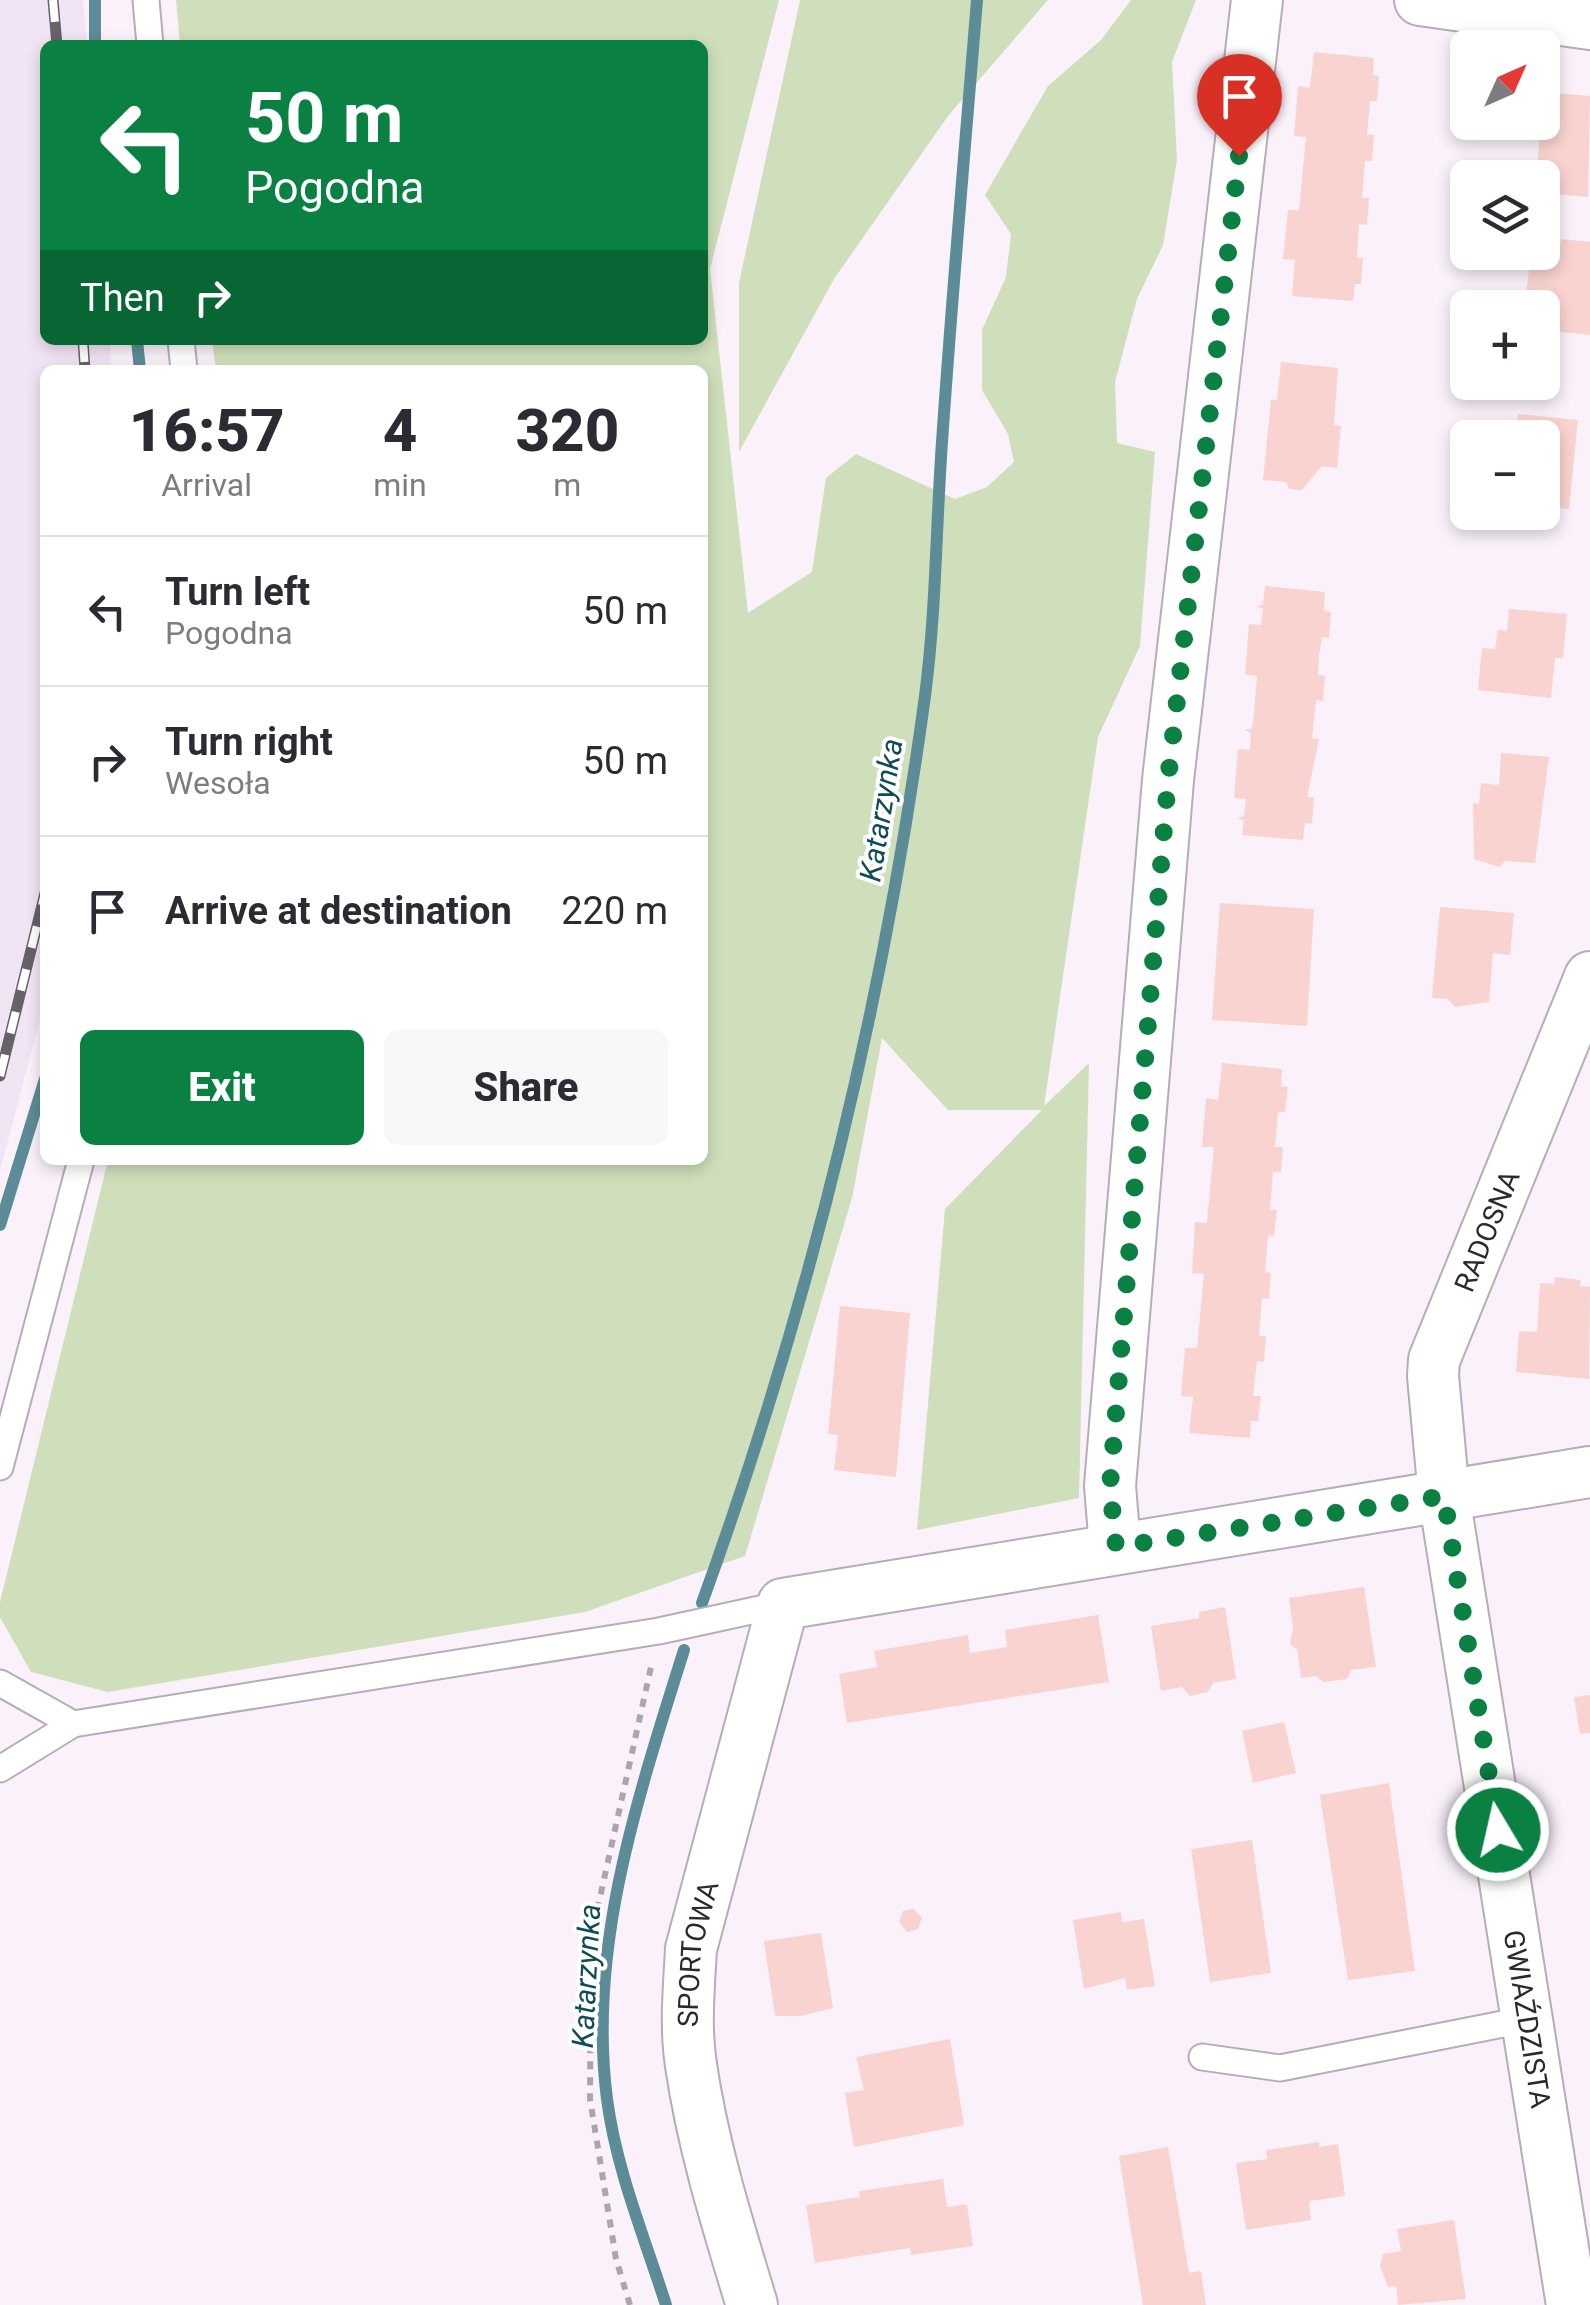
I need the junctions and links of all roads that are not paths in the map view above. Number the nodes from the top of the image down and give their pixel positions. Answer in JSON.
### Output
{"nodes":[{"id":1,"x":146,"y":0,"type":"edge"},
{"id":2,"x":1257,"y":0,"type":"edge"},
{"id":3,"x":1420,"y":0,"type":"edge"},
{"id":4,"x":1590,"y":24,"type":"edge"},
{"id":5,"x":150,"y":40,"type":"edge"},
{"id":6,"x":1590,"y":976,"type":"edge"},
{"id":7,"x":79,"y":1165,"type":"edge"},
{"id":8,"x":0,"y":1467,"type":"edge"},
{"id":9,"x":1590,"y":1472,"type":"edge"},
{"id":10,"x":1444,"y":1496,"type":"junction"},
{"id":11,"x":1116,"y":1547,"type":"junction"},
{"id":12,"x":783,"y":1604,"type":"junction"},
{"id":13,"x":0,"y":1683,"type":"edge"},
{"id":14,"x":72,"y":1724,"type":"junction"},
{"id":15,"x":0,"y":1770,"type":"edge"},
{"id":16,"x":1528,"y":2019,"type":"junction"},
{"id":17,"x":1202,"y":2057,"type":"dead end"},
{"id":18,"x":752,"y":2305,"type":"edge"},
{"id":19,"x":1572,"y":2305,"type":"edge"}],
"edges":[{"from":1,"to":5,"type":"lane"},
{"from":2,"to":11,"type":"street"},
{"from":3,"to":4,"type":"street"},
{"from":6,"to":10,"type":"street","name":"RADOSNA"},
{"from":7,"to":8,"type":"lane"},
{"from":9,"to":10,"type":"street"},
{"from":10,"to":11,"type":"street"},
{"from":10,"to":16,"type":"street","name":"GWIAŹDZISTA"},
{"from":11,"to":12,"type":"street"},
{"from":12,"to":14,"type":"lane"},
{"from":12,"to":18,"type":"street","name":"SPORTOWA"},
{"from":13,"to":14,"type":"lane"},
{"from":14,"to":15,"type":"lane"},
{"from":16,"to":17,"type":"lane"},
{"from":16,"to":19,"type":"street","name":"GWIAŹDZISTA"}]}
